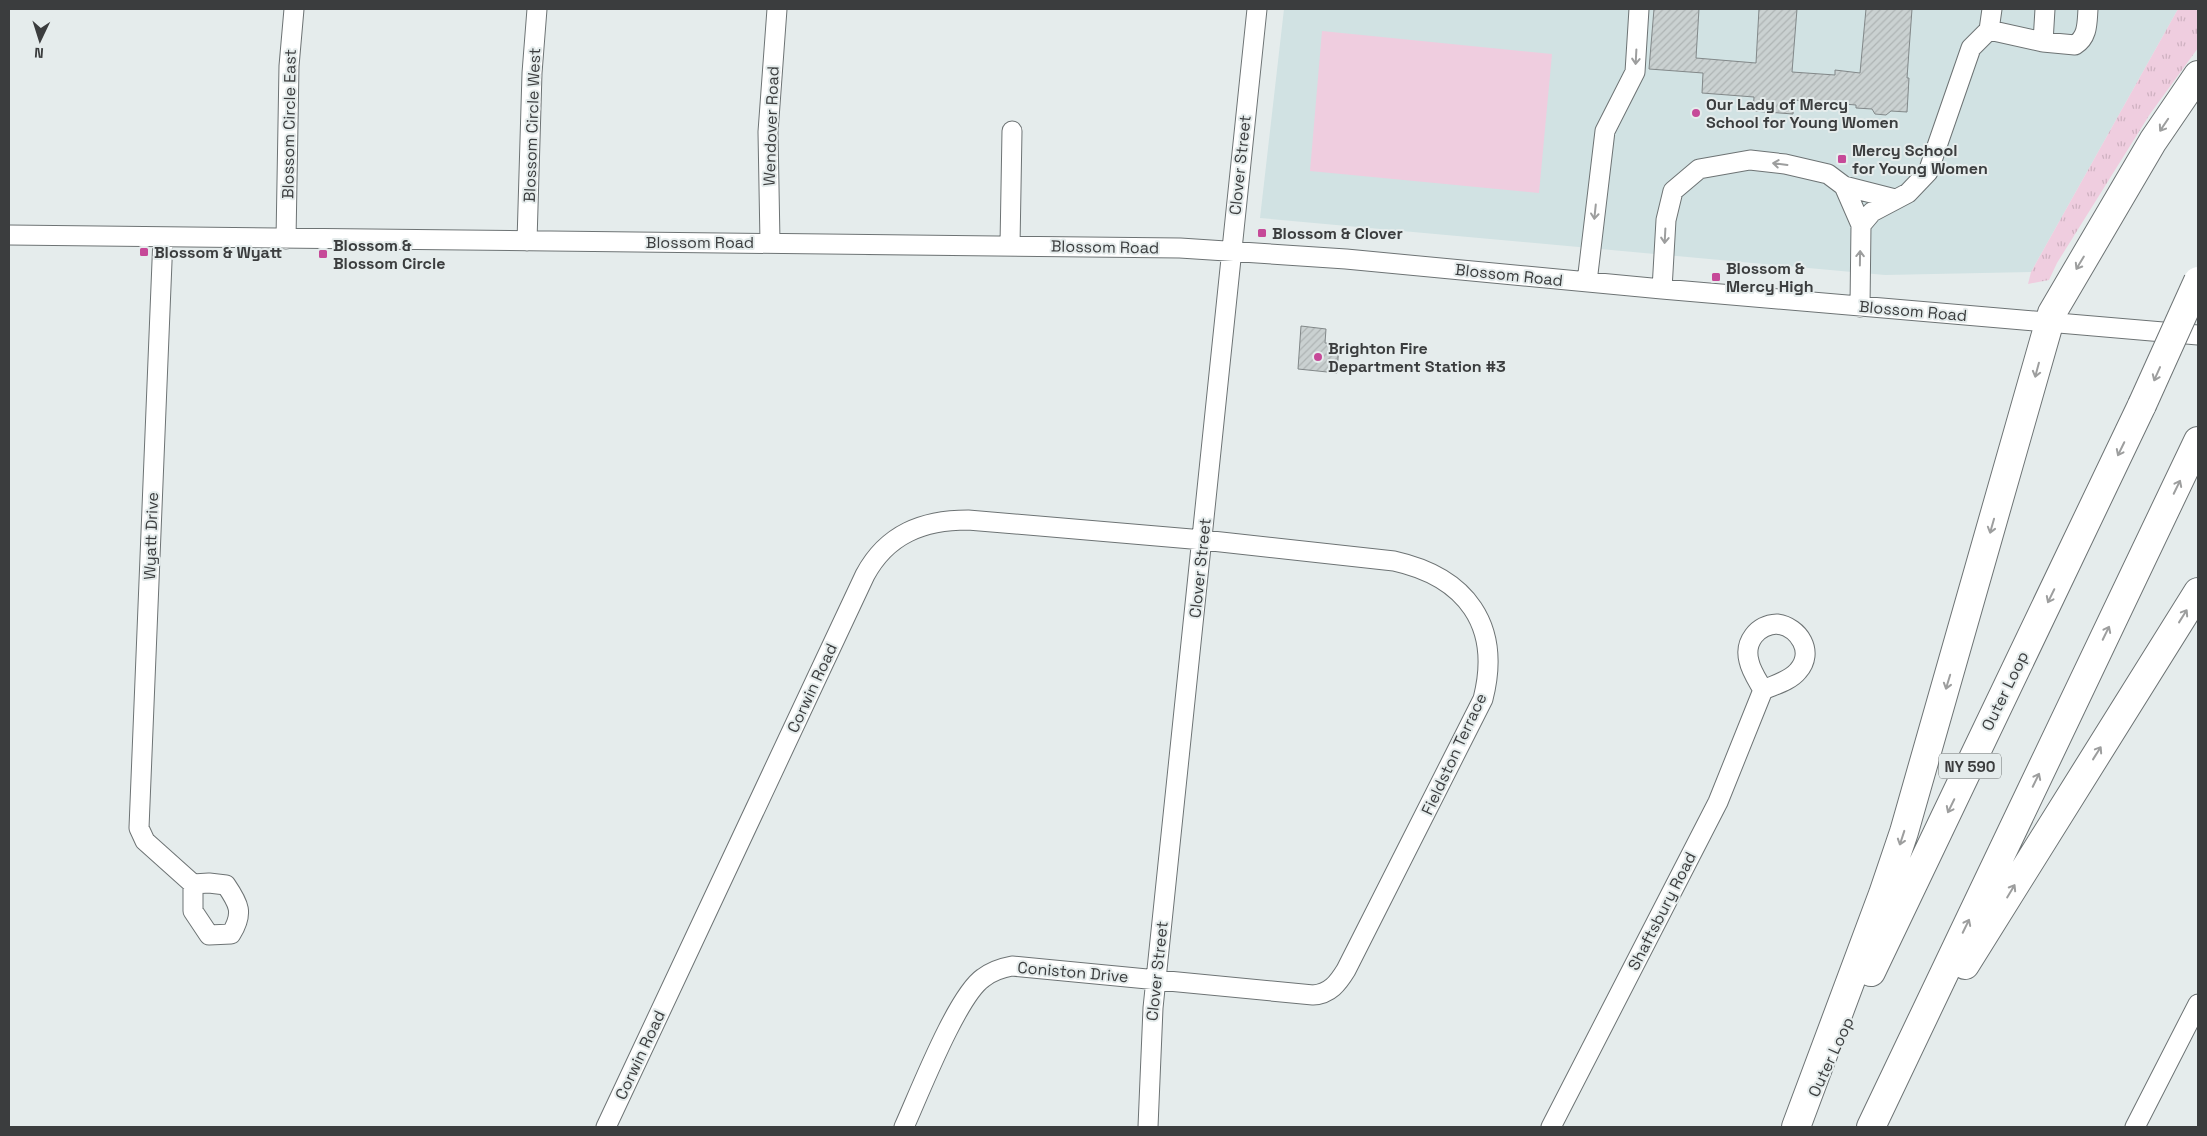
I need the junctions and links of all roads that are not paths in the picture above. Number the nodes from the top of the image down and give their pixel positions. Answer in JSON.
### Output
{"nodes":[{"id":1,"x":294,"y":9,"type":"edge"},
{"id":2,"x":537,"y":9,"type":"edge"},
{"id":3,"x":777,"y":9,"type":"edge"},
{"id":4,"x":1257,"y":9,"type":"edge"},
{"id":5,"x":1639,"y":9,"type":"edge"},
{"id":6,"x":1992,"y":9,"type":"edge"},
{"id":7,"x":2045,"y":9,"type":"edge"},
{"id":8,"x":2088,"y":9,"type":"edge"},
{"id":9,"x":1989,"y":30,"type":"junction"},
{"id":10,"x":2043,"y":42,"type":"junction"},
{"id":11,"x":2198,"y":75,"type":"edge"},
{"id":12,"x":1012,"y":131,"type":"dead end"},
{"id":13,"x":1844,"y":186,"type":"junction"},
{"id":14,"x":1895,"y":199,"type":"junction"},
{"id":15,"x":1861,"y":225,"type":"junction"},
{"id":16,"x":9,"y":235,"type":"edge"},
{"id":17,"x":163,"y":237,"type":"junction"},
{"id":18,"x":286,"y":239,"type":"junction"},
{"id":19,"x":528,"y":241,"type":"junction"},
{"id":20,"x":770,"y":242,"type":"junction"},
{"id":21,"x":1010,"y":245,"type":"junction"},
{"id":22,"x":1232,"y":251,"type":"junction"},
{"id":23,"x":1587,"y":282,"type":"junction"},
{"id":24,"x":2198,"y":282,"type":"edge"},
{"id":25,"x":1662,"y":289,"type":"junction"},
{"id":26,"x":1860,"y":307,"type":"junction"},
{"id":27,"x":2049,"y":322,"type":"junction"},
{"id":28,"x":2198,"y":336,"type":"edge"},
{"id":29,"x":2198,"y":441,"type":"edge"},
{"id":30,"x":1203,"y":540,"type":"junction"},
{"id":31,"x":2198,"y":592,"type":"edge"},
{"id":32,"x":1763,"y":690,"type":"dead end"},
{"id":33,"x":193,"y":884,"type":"dead end"},
{"id":34,"x":1156,"y":980,"type":"junction"},
{"id":35,"x":2198,"y":1004,"type":"edge"},
{"id":36,"x":1885,"y":1097,"type":"junction"},
{"id":37,"x":1148,"y":1125,"type":"edge"},
{"id":38,"x":606,"y":1127,"type":"edge"},
{"id":39,"x":904,"y":1127,"type":"edge"},
{"id":40,"x":1551,"y":1127,"type":"edge"},
{"id":41,"x":1797,"y":1127,"type":"edge"},
{"id":42,"x":1871,"y":1127,"type":"edge"},
{"id":43,"x":2135,"y":1127,"type":"edge"}],
"edges":[{"from":1,"to":18,"type":"street","name":"Blossom Circle East"},
{"from":2,"to":19,"type":"street","name":"Blossom Circle West"},
{"from":3,"to":20,"type":"street","name":"Wendover Road"},
{"from":4,"to":22,"type":"street","name":"Clover Street"},
{"from":5,"to":23,"type":"street","one_way":true},
{"from":6,"to":9,"type":"street"},
{"from":7,"to":10,"type":"street"},
{"from":8,"to":10,"type":"street"},
{"from":9,"to":10,"type":"street"},
{"from":9,"to":14,"type":"street"},
{"from":11,"to":27,"type":"highway","one_way":true},
{"from":12,"to":21,"type":"street"},
{"from":13,"to":14,"type":"street"},
{"from":13,"to":15,"type":"street"},
{"from":13,"to":25,"type":"street","one_way":true},
{"from":14,"to":15,"type":"street"},
{"from":26,"to":15,"type":"street","one_way":true},
{"from":16,"to":17,"type":"street","name":"Blossom Road"},
{"from":17,"to":18,"type":"street","name":"Blossom Road"},
{"from":17,"to":33,"type":"street","name":"Wyatt Drive"},
{"from":18,"to":19,"type":"street","name":"Blossom Road"},
{"from":19,"to":20,"type":"street","name":"Blossom Road"},
{"from":20,"to":21,"type":"street","name":"Blossom Road"},
{"from":21,"to":22,"type":"street","name":"Blossom Road"},
{"from":22,"to":23,"type":"street","name":"Blossom Road"},
{"from":22,"to":30,"type":"street","name":"Clover Street"},
{"from":23,"to":25,"type":"street","name":"Blossom Road"},
{"from":24,"to":41,"type":"highway","name":"Outer Loop","number":"NY 590","one_way":true,"bridge":true},
{"from":25,"to":26,"type":"street","name":"Blossom Road"},
{"from":26,"to":27,"type":"street","name":"Blossom Road"},
{"from":27,"to":28,"type":"street","name":"Blossom Road"},
{"from":27,"to":41,"type":"highway","one_way":true},
{"from":36,"to":29,"type":"highway","one_way":true},
{"from":30,"to":34,"type":"street","name":"Clover Street"},
{"from":30,"to":34,"type":"street","name":"Fieldston Terrace"},
{"from":30,"to":38,"type":"street","name":"Corwin Road"},
{"from":36,"to":31,"type":"highway","one_way":true},
{"from":32,"to":40,"type":"street","name":"Shaftsbury Road"},
{"from":34,"to":37,"type":"street","name":"Clover Street"},
{"from":34,"to":39,"type":"street","name":"Coniston Drive"},
{"from":35,"to":43,"type":"street"},
{"from":36,"to":42,"type":"highway"}]}
